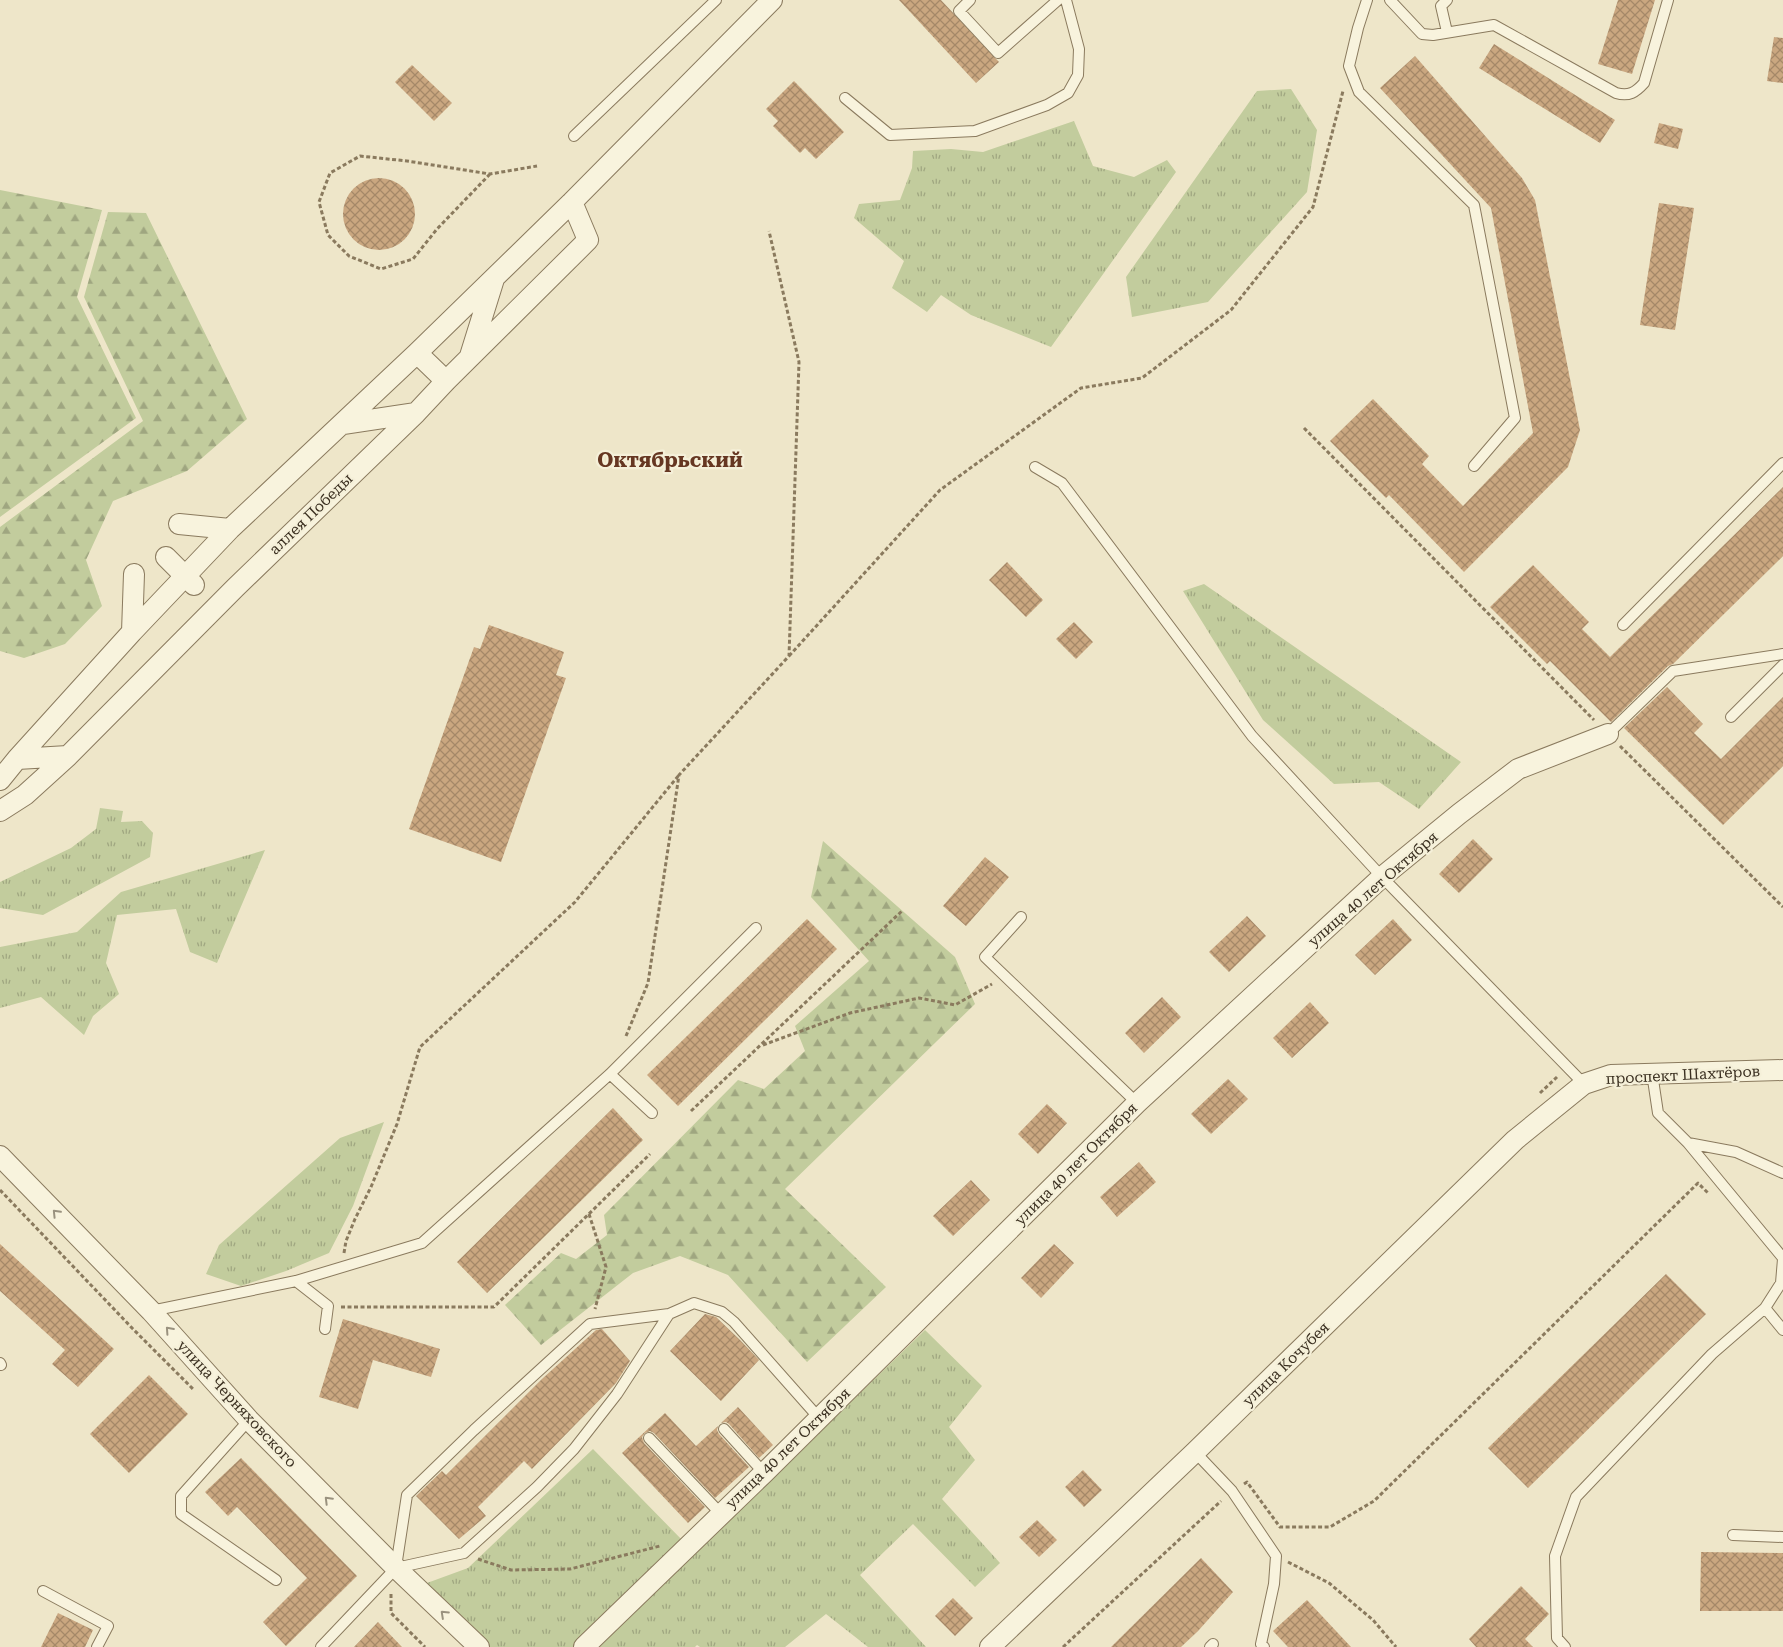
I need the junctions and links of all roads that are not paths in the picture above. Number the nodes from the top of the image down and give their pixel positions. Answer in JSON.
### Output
{"nodes":[{"id":1,"x":716,"y":0,"type":"edge"},
{"id":2,"x":772,"y":0,"type":"edge"},
{"id":3,"x":970,"y":0,"type":"edge"},
{"id":4,"x":1058,"y":0,"type":"edge"},
{"id":5,"x":1066,"y":0,"type":"edge"},
{"id":6,"x":1367,"y":0,"type":"edge"},
{"id":7,"x":1390,"y":0,"type":"edge"},
{"id":8,"x":1447,"y":0,"type":"edge"},
{"id":9,"x":1668,"y":0,"type":"edge"},
{"id":10,"x":1447,"y":32,"type":"junction"},
{"id":11,"x":845,"y":98,"type":"dead end"},
{"id":12,"x":574,"y":136,"type":"dead end"},
{"id":13,"x":572,"y":202,"type":"junction"},
{"id":14,"x":495,"y":276,"type":"junction"},
{"id":15,"x":417,"y":353,"type":"junction"},
{"id":16,"x":469,"y":360,"type":"junction"},
{"id":17,"x":446,"y":381,"type":"junction"},
{"id":18,"x":416,"y":413,"type":"junction"},
{"id":19,"x":343,"y":424,"type":"junction"},
{"id":20,"x":1783,"y":463,"type":"edge"},
{"id":21,"x":1474,"y":466,"type":"dead end"},
{"id":22,"x":1034,"y":467,"type":"dead end"},
{"id":23,"x":179,"y":524,"type":"dead end"},
{"id":24,"x":230,"y":528,"type":"junction"},
{"id":25,"x":166,"y":557,"type":"dead end"},
{"id":26,"x":134,"y":574,"type":"dead end"},
{"id":27,"x":190,"y":580,"type":"junction"},
{"id":28,"x":1623,"y":625,"type":"dead end"},
{"id":29,"x":132,"y":632,"type":"junction"},
{"id":30,"x":1783,"y":654,"type":"edge"},
{"id":31,"x":1783,"y":665,"type":"edge"},
{"id":32,"x":1731,"y":717,"type":"dead end"},
{"id":33,"x":1608,"y":734,"type":"joint"},
{"id":34,"x":68,"y":756,"type":"junction"},
{"id":35,"x":17,"y":759,"type":"junction"},
{"id":36,"x":0,"y":780,"type":"edge"},
{"id":37,"x":0,"y":811,"type":"edge"},
{"id":38,"x":1382,"y":877,"type":"junction"},
{"id":39,"x":1021,"y":917,"type":"dead end"},
{"id":40,"x":756,"y":928,"type":"dead end"},
{"id":41,"x":1783,"y":1070,"type":"edge"},
{"id":42,"x":1652,"y":1073,"type":"junction"},
{"id":43,"x":610,"y":1074,"type":"junction"},
{"id":44,"x":1584,"y":1084,"type":"junction"},
{"id":45,"x":1137,"y":1103,"type":"junction"},
{"id":46,"x":652,"y":1113,"type":"dead end"},
{"id":47,"x":1688,"y":1144,"type":"junction"},
{"id":48,"x":0,"y":1156,"type":"edge"},
{"id":49,"x":1783,"y":1173,"type":"edge"},
{"id":50,"x":1783,"y":1258,"type":"edge"},
{"id":51,"x":296,"y":1281,"type":"junction"},
{"id":52,"x":1764,"y":1308,"type":"junction"},
{"id":53,"x":151,"y":1311,"type":"junction"},
{"id":54,"x":669,"y":1314,"type":"junction"},
{"id":55,"x":325,"y":1329,"type":"dead end"},
{"id":56,"x":1783,"y":1330,"type":"edge"},
{"id":57,"x":819,"y":1418,"type":"junction"},
{"id":58,"x":249,"y":1420,"type":"junction"},
{"id":59,"x":724,"y":1429,"type":"dead end"},
{"id":60,"x":649,"y":1438,"type":"dead end"},
{"id":61,"x":1195,"y":1452,"type":"junction"},
{"id":62,"x":764,"y":1473,"type":"junction"},
{"id":63,"x":721,"y":1514,"type":"junction"},
{"id":64,"x":1734,"y":1535,"type":"dead end"},
{"id":65,"x":1783,"y":1537,"type":"edge"},
{"id":66,"x":396,"y":1568,"type":"junction"},
{"id":67,"x":276,"y":1580,"type":"dead end"},
{"id":68,"x":43,"y":1591,"type":"dead end"},
{"id":69,"x":1262,"y":1646,"type":"edge"},
{"id":70,"x":97,"y":1647,"type":"edge"},
{"id":71,"x":321,"y":1647,"type":"edge"},
{"id":72,"x":479,"y":1647,"type":"edge"},
{"id":73,"x":584,"y":1647,"type":"edge"},
{"id":74,"x":990,"y":1647,"type":"edge"},
{"id":75,"x":1565,"y":1647,"type":"edge"}],
"edges":[{"from":1,"to":12,"type":"lane"},
{"from":2,"to":13,"type":"street"},
{"from":3,"to":4,"type":"lane"},
{"from":5,"to":11,"type":"lane"},
{"from":6,"to":21,"type":"lane"},
{"from":7,"to":10,"type":"lane"},
{"from":8,"to":10,"type":"lane"},
{"from":9,"to":10,"type":"lane"},
{"from":13,"to":14,"type":"street"},
{"from":13,"to":16,"type":"street","name":"аллея Победы"},
{"from":14,"to":15,"type":"street"},
{"from":14,"to":16,"type":"street"},
{"from":15,"to":17,"type":"street"},
{"from":15,"to":19,"type":"street"},
{"from":16,"to":17,"type":"street","name":"аллея Победы"},
{"from":17,"to":18,"type":"street","name":"аллея Победы"},
{"from":18,"to":19,"type":"street"},
{"from":18,"to":34,"type":"street","name":"аллея Победы"},
{"from":19,"to":24,"type":"street"},
{"from":20,"to":28,"type":"lane"},
{"from":22,"to":38,"type":"lane"},
{"from":23,"to":24,"type":"street"},
{"from":24,"to":27,"type":"street"},
{"from":25,"to":27,"type":"street"},
{"from":26,"to":29,"type":"street"},
{"from":27,"to":29,"type":"street"},
{"from":29,"to":35,"type":"street"},
{"from":30,"to":33,"type":"lane"},
{"from":31,"to":32,"type":"lane"},
{"from":33,"to":38,"type":"street","name":"улица 40 лет Октября"},
{"from":34,"to":35,"type":"street"},
{"from":34,"to":37,"type":"street","name":"аллея Победы"},
{"from":35,"to":36,"type":"street"},
{"from":38,"to":44,"type":"lane"},
{"from":38,"to":45,"type":"street","name":"улица 40 лет Октября"},
{"from":39,"to":45,"type":"lane"},
{"from":40,"to":43,"type":"lane"},
{"from":41,"to":42,"type":"street","name":"проспект Шахтёров"},
{"from":42,"to":44,"type":"street","name":"проспект Шахтёров"},
{"from":42,"to":47,"type":"lane"},
{"from":43,"to":46,"type":"lane"},
{"from":43,"to":51,"type":"lane"},
{"from":44,"to":61,"type":"street","name":"улица Кочубея"},
{"from":45,"to":57,"type":"street","name":"улица 40 лет Октября"},
{"from":47,"to":49,"type":"lane"},
{"from":47,"to":50,"type":"lane"},
{"from":53,"to":48,"type":"street","name":"улица Черняховского","one_way":true},
{"from":50,"to":52,"type":"lane"},
{"from":51,"to":53,"type":"lane"},
{"from":51,"to":55,"type":"lane"},
{"from":52,"to":56,"type":"lane"},
{"from":52,"to":75,"type":"lane"},
{"from":58,"to":53,"type":"street","name":"улица Черняховского","one_way":true},
{"from":54,"to":57,"type":"lane"},
{"from":54,"to":66,"type":"lane"},
{"from":54,"to":66,"type":"lane"},
{"from":57,"to":62,"type":"street","name":"улица 40 лет Октября"},
{"from":66,"to":58,"type":"street","name":"улица Черняховского","one_way":true},
{"from":58,"to":67,"type":"lane"},
{"from":59,"to":62,"type":"lane"},
{"from":60,"to":63,"type":"lane"},
{"from":61,"to":69,"type":"lane"},
{"from":61,"to":74,"type":"street","name":"улица Кочубея"},
{"from":62,"to":63,"type":"street","name":"улица 40 лет Октября"},
{"from":63,"to":73,"type":"street","name":"улица 40 лет Октября"},
{"from":64,"to":65,"type":"lane"},
{"from":66,"to":71,"type":"lane"},
{"from":72,"to":66,"type":"street","name":"улица Черняховского","one_way":true},
{"from":68,"to":70,"type":"lane"}]}
